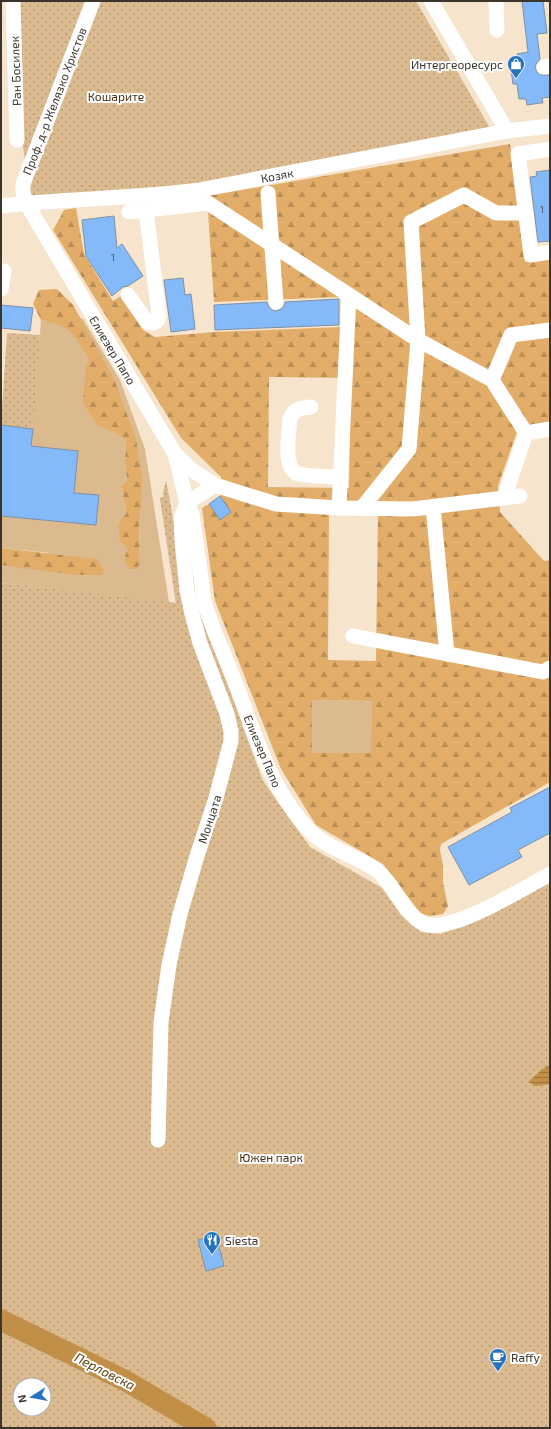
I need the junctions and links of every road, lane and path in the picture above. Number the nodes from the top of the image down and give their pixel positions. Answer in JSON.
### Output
{"nodes":[{"id":1,"x":13,"y":1,"type":"edge"},
{"id":2,"x":93,"y":1,"type":"edge"},
{"id":3,"x":431,"y":1,"type":"edge"},
{"id":4,"x":496,"y":1,"type":"edge"},
{"id":5,"x":497,"y":30,"type":"dead end"},
{"id":6,"x":8,"y":45,"type":"edge"},
{"id":7,"x":550,"y":126,"type":"edge"},
{"id":8,"x":507,"y":132,"type":"junction"},
{"id":9,"x":17,"y":140,"type":"dead end"},
{"id":10,"x":550,"y":149,"type":"edge"},
{"id":11,"x":268,"y":193,"type":"dead end"},
{"id":12,"x":26,"y":203,"type":"junction"},
{"id":13,"x":1,"y":206,"type":"edge"},
{"id":14,"x":146,"y":210,"type":"junction"},
{"id":15,"x":129,"y":212,"type":"dead end"},
{"id":16,"x":526,"y":213,"type":"junction"},
{"id":17,"x":272,"y":245,"type":"junction"},
{"id":18,"x":550,"y":252,"type":"edge"},
{"id":19,"x":4,"y":272,"type":"dead end"},
{"id":20,"x":1,"y":289,"type":"edge"},
{"id":21,"x":349,"y":295,"type":"junction"},
{"id":22,"x":128,"y":296,"type":"dead end"},
{"id":23,"x":276,"y":302,"type":"dead end"},
{"id":24,"x":550,"y":330,"type":"edge"},
{"id":25,"x":418,"y":340,"type":"junction"},
{"id":26,"x":492,"y":380,"type":"junction"},
{"id":27,"x":311,"y":407,"type":"dead end"},
{"id":28,"x":550,"y":429,"type":"edge"},
{"id":29,"x":526,"y":433,"type":"junction"},
{"id":30,"x":175,"y":454,"type":"junction"},
{"id":31,"x":341,"y":477,"type":"junction"},
{"id":32,"x":215,"y":485,"type":"junction"},
{"id":33,"x":520,"y":496,"type":"dead end"},
{"id":34,"x":504,"y":498,"type":"junction"},
{"id":35,"x":187,"y":503,"type":"junction"},
{"id":36,"x":433,"y":507,"type":"junction"},
{"id":37,"x":339,"y":508,"type":"junction"},
{"id":38,"x":362,"y":508,"type":"junction"},
{"id":39,"x":353,"y":636,"type":"dead end"},
{"id":40,"x":447,"y":654,"type":"junction"},
{"id":41,"x":550,"y":668,"type":"edge"},
{"id":42,"x":550,"y":874,"type":"edge"},
{"id":43,"x":158,"y":1140,"type":"dead end"}],
"edges":[{"from":1,"to":6,"type":"street","name":"Ран Босилек"},
{"from":2,"to":12,"type":"street","name":"Проф. д-р Желязко Христов"},
{"from":3,"to":8,"type":"street"},
{"from":4,"to":5,"type":"street"},
{"from":6,"to":9,"type":"street","name":"Ран Босилек"},
{"from":7,"to":8,"type":"street","name":"Козяк"},
{"from":8,"to":12,"type":"street","name":"Козяк"},
{"from":10,"to":16,"type":"street"},
{"from":11,"to":17,"type":"street"},
{"from":12,"to":13,"type":"street","name":"Козяк"},
{"from":12,"to":30,"type":"street","name":"Елиезер Папо"},
{"from":14,"to":15,"type":"street"},
{"from":14,"to":17,"type":"street"},
{"from":14,"to":22,"type":"street"},
{"from":16,"to":18,"type":"street"},
{"from":16,"to":25,"type":"street"},
{"from":17,"to":21,"type":"street"},
{"from":17,"to":23,"type":"street"},
{"from":19,"to":20,"type":"street"},
{"from":21,"to":25,"type":"street"},
{"from":21,"to":31,"type":"street"},
{"from":24,"to":26,"type":"street"},
{"from":25,"to":26,"type":"street"},
{"from":25,"to":38,"type":"street"},
{"from":26,"to":29,"type":"street"},
{"from":27,"to":31,"type":"street"},
{"from":28,"to":29,"type":"street"},
{"from":29,"to":34,"type":"street"},
{"from":30,"to":32,"type":"street"},
{"from":30,"to":35,"type":"street","name":"Елиезер Папо"},
{"from":31,"to":37,"type":"street"},
{"from":32,"to":35,"type":"street"},
{"from":32,"to":37,"type":"street"},
{"from":33,"to":34,"type":"street"},
{"from":34,"to":36,"type":"street"},
{"from":35,"to":42,"type":"street","name":"Елиезер Папо"},
{"from":35,"to":43,"type":"street","name":"Монцата"},
{"from":36,"to":38,"type":"street"},
{"from":36,"to":40,"type":"street"},
{"from":37,"to":38,"type":"street"},
{"from":39,"to":40,"type":"street"},
{"from":40,"to":41,"type":"street"}]}
